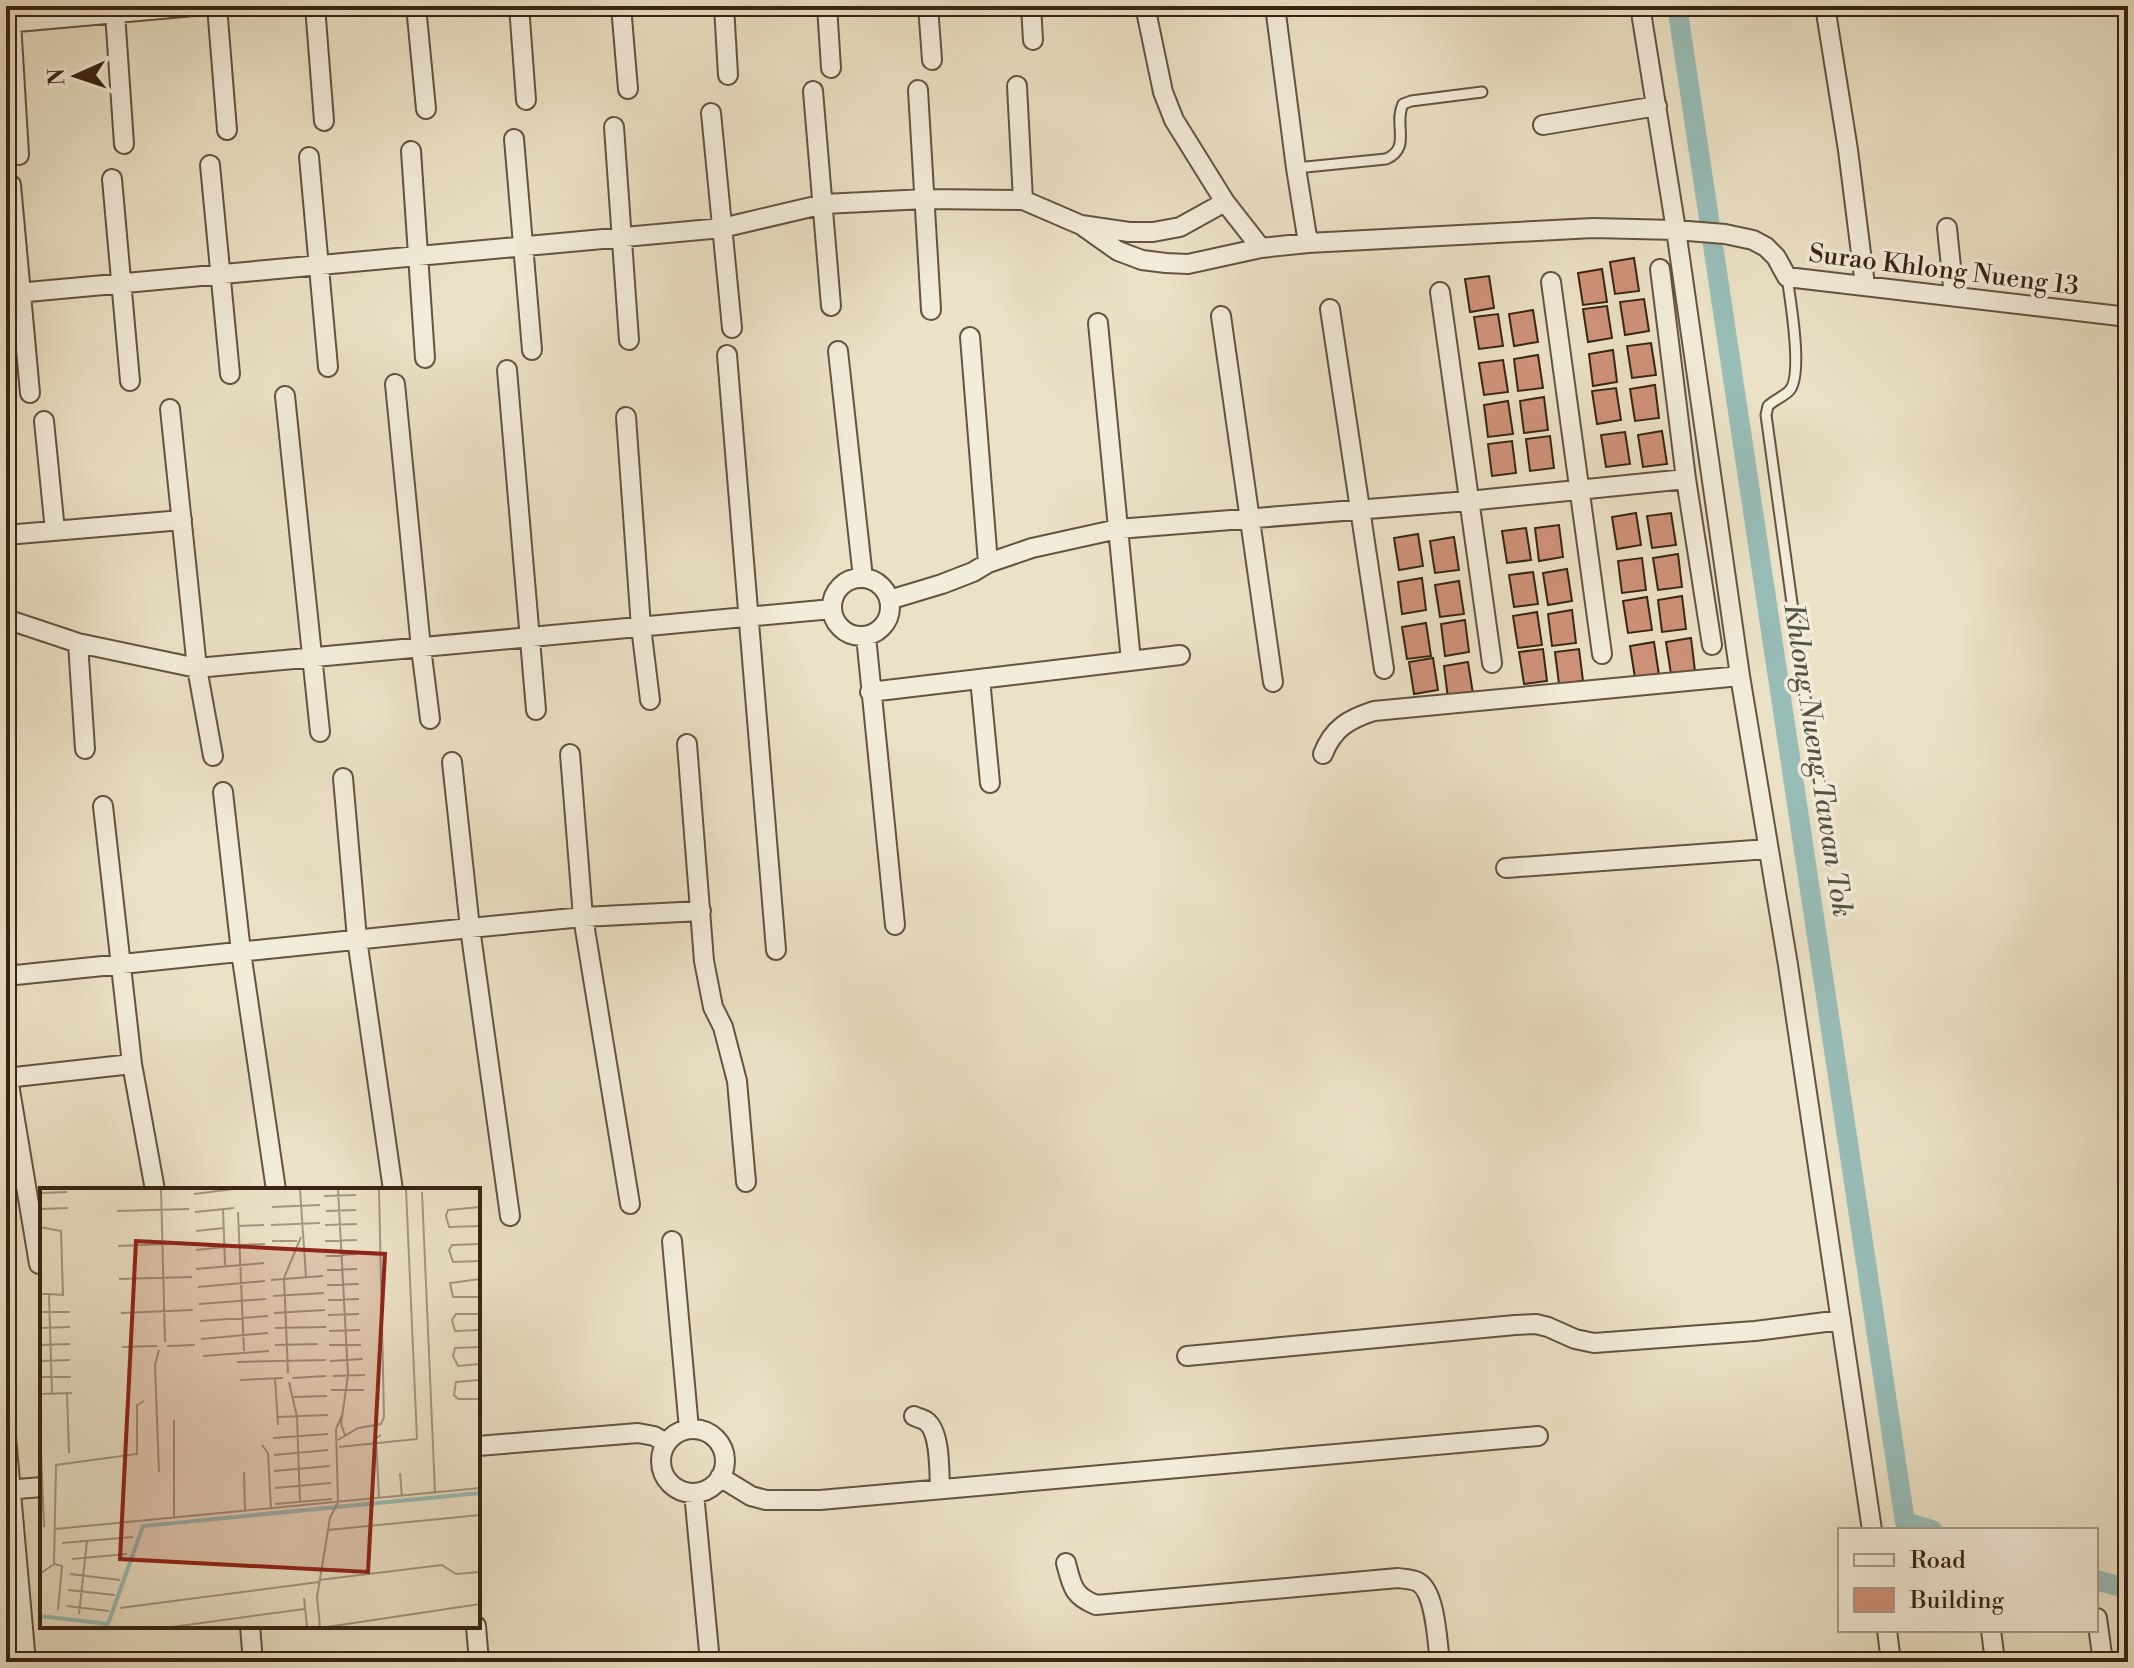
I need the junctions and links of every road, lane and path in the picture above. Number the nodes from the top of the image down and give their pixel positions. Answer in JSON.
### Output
{"nodes":[{"id":1,"x":194,"y":6,"type":"edge"},
{"id":2,"x":217,"y":6,"type":"edge"},
{"id":3,"x":315,"y":6,"type":"edge"},
{"id":4,"x":416,"y":6,"type":"edge"},
{"id":5,"x":519,"y":6,"type":"edge"},
{"id":6,"x":621,"y":6,"type":"edge"},
{"id":7,"x":724,"y":6,"type":"edge"},
{"id":8,"x":827,"y":6,"type":"edge"},
{"id":9,"x":928,"y":6,"type":"edge"},
{"id":10,"x":1031,"y":6,"type":"edge"},
{"id":11,"x":1145,"y":6,"type":"edge"},
{"id":12,"x":1275,"y":6,"type":"edge"},
{"id":13,"x":1640,"y":6,"type":"edge"},
{"id":14,"x":1825,"y":6,"type":"edge"},
{"id":15,"x":105,"y":11,"type":"edge"},
{"id":16,"x":8,"y":23,"type":"edge"},
{"id":17,"x":1033,"y":40,"type":"dead end"},
{"id":18,"x":932,"y":60,"type":"dead end"},
{"id":19,"x":831,"y":68,"type":"dead end"},
{"id":20,"x":728,"y":75,"type":"dead end"},
{"id":21,"x":1017,"y":86,"type":"dead end"},
{"id":22,"x":628,"y":89,"type":"dead end"},
{"id":23,"x":918,"y":90,"type":"dead end"},
{"id":24,"x":813,"y":91,"type":"dead end"},
{"id":25,"x":1482,"y":92,"type":"dead end"},
{"id":26,"x":526,"y":100,"type":"dead end"},
{"id":27,"x":1657,"y":106,"type":"junction"},
{"id":28,"x":426,"y":109,"type":"dead end"},
{"id":29,"x":711,"y":113,"type":"dead end"},
{"id":30,"x":324,"y":121,"type":"dead end"},
{"id":31,"x":1543,"y":125,"type":"dead end"},
{"id":32,"x":614,"y":127,"type":"dead end"},
{"id":33,"x":227,"y":130,"type":"dead end"},
{"id":34,"x":514,"y":139,"type":"dead end"},
{"id":35,"x":124,"y":144,"type":"dead end"},
{"id":36,"x":411,"y":151,"type":"dead end"},
{"id":37,"x":19,"y":155,"type":"dead end"},
{"id":38,"x":309,"y":157,"type":"dead end"},
{"id":39,"x":210,"y":165,"type":"dead end"},
{"id":40,"x":1296,"y":168,"type":"junction"},
{"id":41,"x":112,"y":179,"type":"dead end"},
{"id":42,"x":11,"y":185,"type":"dead end"},
{"id":43,"x":925,"y":199,"type":"junction"},
{"id":44,"x":1023,"y":200,"type":"junction"},
{"id":45,"x":1225,"y":202,"type":"junction"},
{"id":46,"x":824,"y":204,"type":"junction"},
{"id":47,"x":1081,"y":225,"type":"junction"},
{"id":48,"x":722,"y":228,"type":"junction"},
{"id":49,"x":1947,"y":228,"type":"dead end"},
{"id":50,"x":1681,"y":230,"type":"junction"},
{"id":51,"x":622,"y":236,"type":"junction"},
{"id":52,"x":1308,"y":243,"type":"junction"},
{"id":53,"x":523,"y":245,"type":"junction"},
{"id":54,"x":1261,"y":248,"type":"junction"},
{"id":55,"x":418,"y":255,"type":"junction"},
{"id":56,"x":319,"y":265,"type":"junction"},
{"id":57,"x":1660,"y":269,"type":"dead end"},
{"id":58,"x":220,"y":274,"type":"junction"},
{"id":59,"x":1787,"y":277,"type":"junction"},
{"id":60,"x":1551,"y":282,"type":"dead end"},
{"id":61,"x":121,"y":283,"type":"junction"},
{"id":62,"x":1865,"y":285,"type":"junction"},
{"id":63,"x":1440,"y":292,"type":"dead end"},
{"id":64,"x":14,"y":293,"type":"edge"},
{"id":65,"x":1954,"y":296,"type":"junction"},
{"id":66,"x":831,"y":306,"type":"dead end"},
{"id":67,"x":1330,"y":309,"type":"dead end"},
{"id":68,"x":931,"y":310,"type":"dead end"},
{"id":69,"x":1221,"y":316,"type":"dead end"},
{"id":70,"x":2128,"y":317,"type":"edge"},
{"id":71,"x":1098,"y":323,"type":"dead end"},
{"id":72,"x":732,"y":328,"type":"dead end"},
{"id":73,"x":970,"y":337,"type":"dead end"},
{"id":74,"x":629,"y":340,"type":"dead end"},
{"id":75,"x":532,"y":350,"type":"dead end"},
{"id":76,"x":838,"y":351,"type":"dead end"},
{"id":77,"x":727,"y":355,"type":"dead end"},
{"id":78,"x":425,"y":358,"type":"dead end"},
{"id":79,"x":328,"y":367,"type":"dead end"},
{"id":80,"x":507,"y":370,"type":"dead end"},
{"id":81,"x":230,"y":374,"type":"dead end"},
{"id":82,"x":130,"y":381,"type":"dead end"},
{"id":83,"x":395,"y":384,"type":"dead end"},
{"id":84,"x":30,"y":393,"type":"dead end"},
{"id":85,"x":285,"y":396,"type":"dead end"},
{"id":86,"x":170,"y":409,"type":"dead end"},
{"id":87,"x":626,"y":417,"type":"dead end"},
{"id":88,"x":44,"y":421,"type":"dead end"},
{"id":89,"x":1686,"y":479,"type":"junction"},
{"id":90,"x":1579,"y":489,"type":"junction"},
{"id":91,"x":1468,"y":501,"type":"junction"},
{"id":92,"x":1359,"y":509,"type":"junction"},
{"id":93,"x":1248,"y":519,"type":"junction"},
{"id":94,"x":182,"y":520,"type":"junction"},
{"id":95,"x":1118,"y":529,"type":"junction"},
{"id":96,"x":55,"y":531,"type":"junction"},
{"id":97,"x":6,"y":535,"type":"edge"},
{"id":98,"x":988,"y":563,"type":"junction"},
{"id":99,"x":863,"y":578,"type":"junction"},
{"id":100,"x":889,"y":600,"type":"junction"},
{"id":101,"x":832,"y":609,"type":"junction"},
{"id":102,"x":750,"y":617,"type":"junction"},
{"id":103,"x":6,"y":619,"type":"edge"},
{"id":104,"x":641,"y":627,"type":"junction"},
{"id":105,"x":866,"y":636,"type":"junction"},
{"id":106,"x":531,"y":637,"type":"junction"},
{"id":107,"x":78,"y":643,"type":"junction"},
{"id":108,"x":1712,"y":645,"type":"dead end"},
{"id":109,"x":421,"y":648,"type":"junction"},
{"id":110,"x":1602,"y":654,"type":"dead end"},
{"id":111,"x":1180,"y":655,"type":"dead end"},
{"id":112,"x":311,"y":658,"type":"junction"},
{"id":113,"x":1131,"y":661,"type":"junction"},
{"id":114,"x":1492,"y":663,"type":"dead end"},
{"id":115,"x":197,"y":668,"type":"junction"},
{"id":116,"x":1384,"y":669,"type":"dead end"},
{"id":117,"x":1740,"y":676,"type":"junction"},
{"id":118,"x":980,"y":679,"type":"junction"},
{"id":119,"x":1273,"y":682,"type":"dead end"},
{"id":120,"x":870,"y":692,"type":"junction"},
{"id":121,"x":650,"y":700,"type":"dead end"},
{"id":122,"x":536,"y":710,"type":"dead end"},
{"id":123,"x":430,"y":719,"type":"dead end"},
{"id":124,"x":320,"y":732,"type":"dead end"},
{"id":125,"x":687,"y":744,"type":"dead end"},
{"id":126,"x":85,"y":749,"type":"dead end"},
{"id":127,"x":570,"y":754,"type":"dead end"},
{"id":128,"x":1323,"y":754,"type":"dead end"},
{"id":129,"x":213,"y":756,"type":"dead end"},
{"id":130,"x":452,"y":762,"type":"dead end"},
{"id":131,"x":343,"y":778,"type":"dead end"},
{"id":132,"x":990,"y":783,"type":"dead end"},
{"id":133,"x":223,"y":792,"type":"dead end"},
{"id":134,"x":1822,"y":796,"type":"dead end"},
{"id":135,"x":103,"y":806,"type":"dead end"},
{"id":136,"x":1768,"y":849,"type":"junction"},
{"id":137,"x":1506,"y":868,"type":"dead end"},
{"id":138,"x":701,"y":911,"type":"junction"},
{"id":139,"x":583,"y":917,"type":"junction"},
{"id":140,"x":895,"y":925,"type":"dead end"},
{"id":141,"x":470,"y":928,"type":"junction"},
{"id":142,"x":357,"y":939,"type":"junction"},
{"id":143,"x":776,"y":950,"type":"dead end"},
{"id":144,"x":241,"y":952,"type":"junction"},
{"id":145,"x":120,"y":964,"type":"junction"},
{"id":146,"x":6,"y":976,"type":"edge"},
{"id":147,"x":132,"y":1064,"type":"junction"},
{"id":148,"x":7,"y":1078,"type":"edge"},
{"id":149,"x":746,"y":1182,"type":"dead end"},
{"id":150,"x":155,"y":1188,"type":"edge"},
{"id":151,"x":276,"y":1188,"type":"edge"},
{"id":152,"x":393,"y":1188,"type":"edge"},
{"id":153,"x":630,"y":1204,"type":"dead end"},
{"id":154,"x":510,"y":1216,"type":"dead end"},
{"id":155,"x":672,"y":1241,"type":"dead end"},
{"id":156,"x":39,"y":1264,"type":"dead end"},
{"id":157,"x":1841,"y":1320,"type":"junction"},
{"id":158,"x":1187,"y":1356,"type":"dead end"},
{"id":159,"x":914,"y":1416,"type":"dead end"},
{"id":160,"x":689,"y":1429,"type":"junction"},
{"id":161,"x":1538,"y":1436,"type":"dead end"},
{"id":162,"x":6,"y":1437,"type":"edge"},
{"id":163,"x":666,"y":1443,"type":"junction"},
{"id":164,"x":480,"y":1446,"type":"edge"},
{"id":165,"x":720,"y":1477,"type":"junction"},
{"id":166,"x":40,"y":1487,"type":"edge"},
{"id":167,"x":940,"y":1489,"type":"junction"},
{"id":168,"x":8,"y":1490,"type":"edge"},
{"id":169,"x":694,"y":1493,"type":"junction"},
{"id":170,"x":1872,"y":1528,"type":"edge"},
{"id":171,"x":1066,"y":1563,"type":"dead end"},
{"id":172,"x":2098,"y":1625,"type":"edge"},
{"id":173,"x":250,"y":1628,"type":"edge"},
{"id":174,"x":476,"y":1628,"type":"edge"},
{"id":175,"x":1887,"y":1632,"type":"edge"},
{"id":176,"x":1991,"y":1632,"type":"edge"},
{"id":177,"x":26,"y":1662,"type":"edge"},
{"id":178,"x":253,"y":1662,"type":"edge"},
{"id":179,"x":479,"y":1662,"type":"edge"},
{"id":180,"x":710,"y":1662,"type":"edge"},
{"id":181,"x":1440,"y":1662,"type":"edge"},
{"id":182,"x":1891,"y":1662,"type":"edge"},
{"id":183,"x":1995,"y":1662,"type":"edge"},
{"id":184,"x":2103,"y":1662,"type":"edge"}],
"edges":[{"from":1,"to":15,"type":"street"},
{"from":2,"to":33,"type":"street"},
{"from":3,"to":30,"type":"street"},
{"from":4,"to":28,"type":"street"},
{"from":5,"to":26,"type":"street"},
{"from":6,"to":22,"type":"street"},
{"from":7,"to":20,"type":"street"},
{"from":8,"to":19,"type":"street"},
{"from":9,"to":18,"type":"street"},
{"from":10,"to":17,"type":"street"},
{"from":11,"to":45,"type":"street"},
{"from":12,"to":40,"type":"street"},
{"from":13,"to":27,"type":"street"},
{"from":14,"to":62,"type":"street"},
{"from":15,"to":16,"type":"street"},
{"from":15,"to":35,"type":"street"},
{"from":16,"to":37,"type":"street"},
{"from":21,"to":44,"type":"street"},
{"from":23,"to":43,"type":"street"},
{"from":24,"to":46,"type":"street"},
{"from":25,"to":40,"type":"lane"},
{"from":27,"to":31,"type":"street"},
{"from":27,"to":50,"type":"street"},
{"from":29,"to":48,"type":"street"},
{"from":32,"to":51,"type":"street"},
{"from":34,"to":53,"type":"street"},
{"from":36,"to":55,"type":"street"},
{"from":38,"to":56,"type":"street"},
{"from":39,"to":58,"type":"street"},
{"from":40,"to":52,"type":"street"},
{"from":41,"to":61,"type":"street"},
{"from":42,"to":64,"type":"street"},
{"from":43,"to":44,"type":"street"},
{"from":43,"to":46,"type":"street"},
{"from":43,"to":68,"type":"street"},
{"from":44,"to":47,"type":"street"},
{"from":45,"to":47,"type":"street"},
{"from":45,"to":54,"type":"street"},
{"from":46,"to":48,"type":"street"},
{"from":46,"to":66,"type":"street"},
{"from":47,"to":54,"type":"street","name":"Surao Khlong Nueng 13"},
{"from":48,"to":51,"type":"street"},
{"from":48,"to":72,"type":"street"},
{"from":49,"to":65,"type":"street"},
{"from":50,"to":52,"type":"street","name":"Surao Khlong Nueng 13"},
{"from":50,"to":59,"type":"street","name":"Surao Khlong Nueng 13"},
{"from":50,"to":117,"type":"street"},
{"from":51,"to":53,"type":"street"},
{"from":51,"to":74,"type":"street"},
{"from":52,"to":54,"type":"street","name":"Surao Khlong Nueng 13"},
{"from":53,"to":55,"type":"street"},
{"from":53,"to":75,"type":"street"},
{"from":55,"to":56,"type":"street"},
{"from":55,"to":78,"type":"street"},
{"from":56,"to":58,"type":"street"},
{"from":56,"to":79,"type":"street"},
{"from":57,"to":89,"type":"street"},
{"from":58,"to":61,"type":"street"},
{"from":58,"to":81,"type":"street"},
{"from":59,"to":62,"type":"street","name":"Surao Khlong Nueng 13"},
{"from":59,"to":134,"type":"lane"},
{"from":60,"to":90,"type":"street"},
{"from":61,"to":64,"type":"street"},
{"from":61,"to":82,"type":"street"},
{"from":62,"to":65,"type":"street","name":"Surao Khlong Nueng 13"},
{"from":63,"to":91,"type":"street"},
{"from":64,"to":84,"type":"street"},
{"from":65,"to":70,"type":"street","name":"Surao Khlong Nueng 13"},
{"from":67,"to":92,"type":"street"},
{"from":69,"to":93,"type":"street"},
{"from":71,"to":95,"type":"street"},
{"from":73,"to":98,"type":"street"},
{"from":76,"to":99,"type":"street"},
{"from":77,"to":102,"type":"street"},
{"from":80,"to":106,"type":"street"},
{"from":83,"to":109,"type":"street"},
{"from":85,"to":112,"type":"street"},
{"from":86,"to":94,"type":"street"},
{"from":87,"to":104,"type":"street"},
{"from":88,"to":96,"type":"street"},
{"from":89,"to":90,"type":"street"},
{"from":89,"to":108,"type":"street"},
{"from":90,"to":91,"type":"street"},
{"from":90,"to":110,"type":"street"},
{"from":91,"to":92,"type":"street"},
{"from":91,"to":114,"type":"street"},
{"from":92,"to":93,"type":"street"},
{"from":92,"to":116,"type":"street"},
{"from":93,"to":95,"type":"street"},
{"from":93,"to":119,"type":"street"},
{"from":94,"to":96,"type":"street"},
{"from":94,"to":115,"type":"street"},
{"from":95,"to":98,"type":"street"},
{"from":95,"to":113,"type":"street"},
{"from":96,"to":97,"type":"street"},
{"from":98,"to":100,"type":"street"},
{"from":99,"to":100,"type":"street"},
{"from":99,"to":101,"type":"street"},
{"from":100,"to":105,"type":"street"},
{"from":101,"to":102,"type":"street"},
{"from":101,"to":105,"type":"street"},
{"from":102,"to":104,"type":"street"},
{"from":102,"to":143,"type":"street"},
{"from":103,"to":107,"type":"street"},
{"from":104,"to":106,"type":"street"},
{"from":104,"to":121,"type":"street"},
{"from":105,"to":120,"type":"street"},
{"from":106,"to":109,"type":"street"},
{"from":106,"to":122,"type":"street"},
{"from":107,"to":115,"type":"street"},
{"from":107,"to":126,"type":"street"},
{"from":109,"to":112,"type":"street"},
{"from":109,"to":123,"type":"street"},
{"from":111,"to":113,"type":"street"},
{"from":112,"to":115,"type":"street"},
{"from":112,"to":124,"type":"street"},
{"from":113,"to":118,"type":"street"},
{"from":115,"to":129,"type":"street"},
{"from":117,"to":128,"type":"street"},
{"from":117,"to":136,"type":"street"},
{"from":118,"to":120,"type":"street"},
{"from":118,"to":132,"type":"street"},
{"from":120,"to":140,"type":"street"},
{"from":125,"to":138,"type":"street"},
{"from":127,"to":139,"type":"street"},
{"from":130,"to":141,"type":"street"},
{"from":131,"to":142,"type":"street"},
{"from":133,"to":144,"type":"street"},
{"from":135,"to":145,"type":"street"},
{"from":136,"to":137,"type":"street"},
{"from":136,"to":157,"type":"street"},
{"from":138,"to":139,"type":"street"},
{"from":138,"to":149,"type":"street"},
{"from":139,"to":141,"type":"street"},
{"from":139,"to":153,"type":"street"},
{"from":141,"to":142,"type":"street"},
{"from":141,"to":154,"type":"street"},
{"from":142,"to":144,"type":"street"},
{"from":142,"to":152,"type":"street"},
{"from":144,"to":145,"type":"street"},
{"from":144,"to":151,"type":"street"},
{"from":145,"to":146,"type":"street"},
{"from":145,"to":147,"type":"street"},
{"from":147,"to":148,"type":"street"},
{"from":147,"to":150,"type":"street"},
{"from":148,"to":156,"type":"street"},
{"from":155,"to":160,"type":"street"},
{"from":157,"to":158,"type":"street"},
{"from":157,"to":170,"type":"street"},
{"from":159,"to":167,"type":"street"},
{"from":160,"to":163,"type":"street"},
{"from":160,"to":165,"type":"street"},
{"from":161,"to":167,"type":"street"},
{"from":162,"to":168,"type":"street"},
{"from":163,"to":164,"type":"street"},
{"from":163,"to":169,"type":"street"},
{"from":165,"to":167,"type":"street"},
{"from":165,"to":169,"type":"street"},
{"from":166,"to":168,"type":"street"},
{"from":168,"to":177,"type":"street"},
{"from":169,"to":180,"type":"street"},
{"from":171,"to":181,"type":"street"},
{"from":172,"to":184,"type":"street"},
{"from":173,"to":178,"type":"street"},
{"from":174,"to":179,"type":"street"},
{"from":175,"to":182,"type":"street"},
{"from":176,"to":183,"type":"street"}]}
